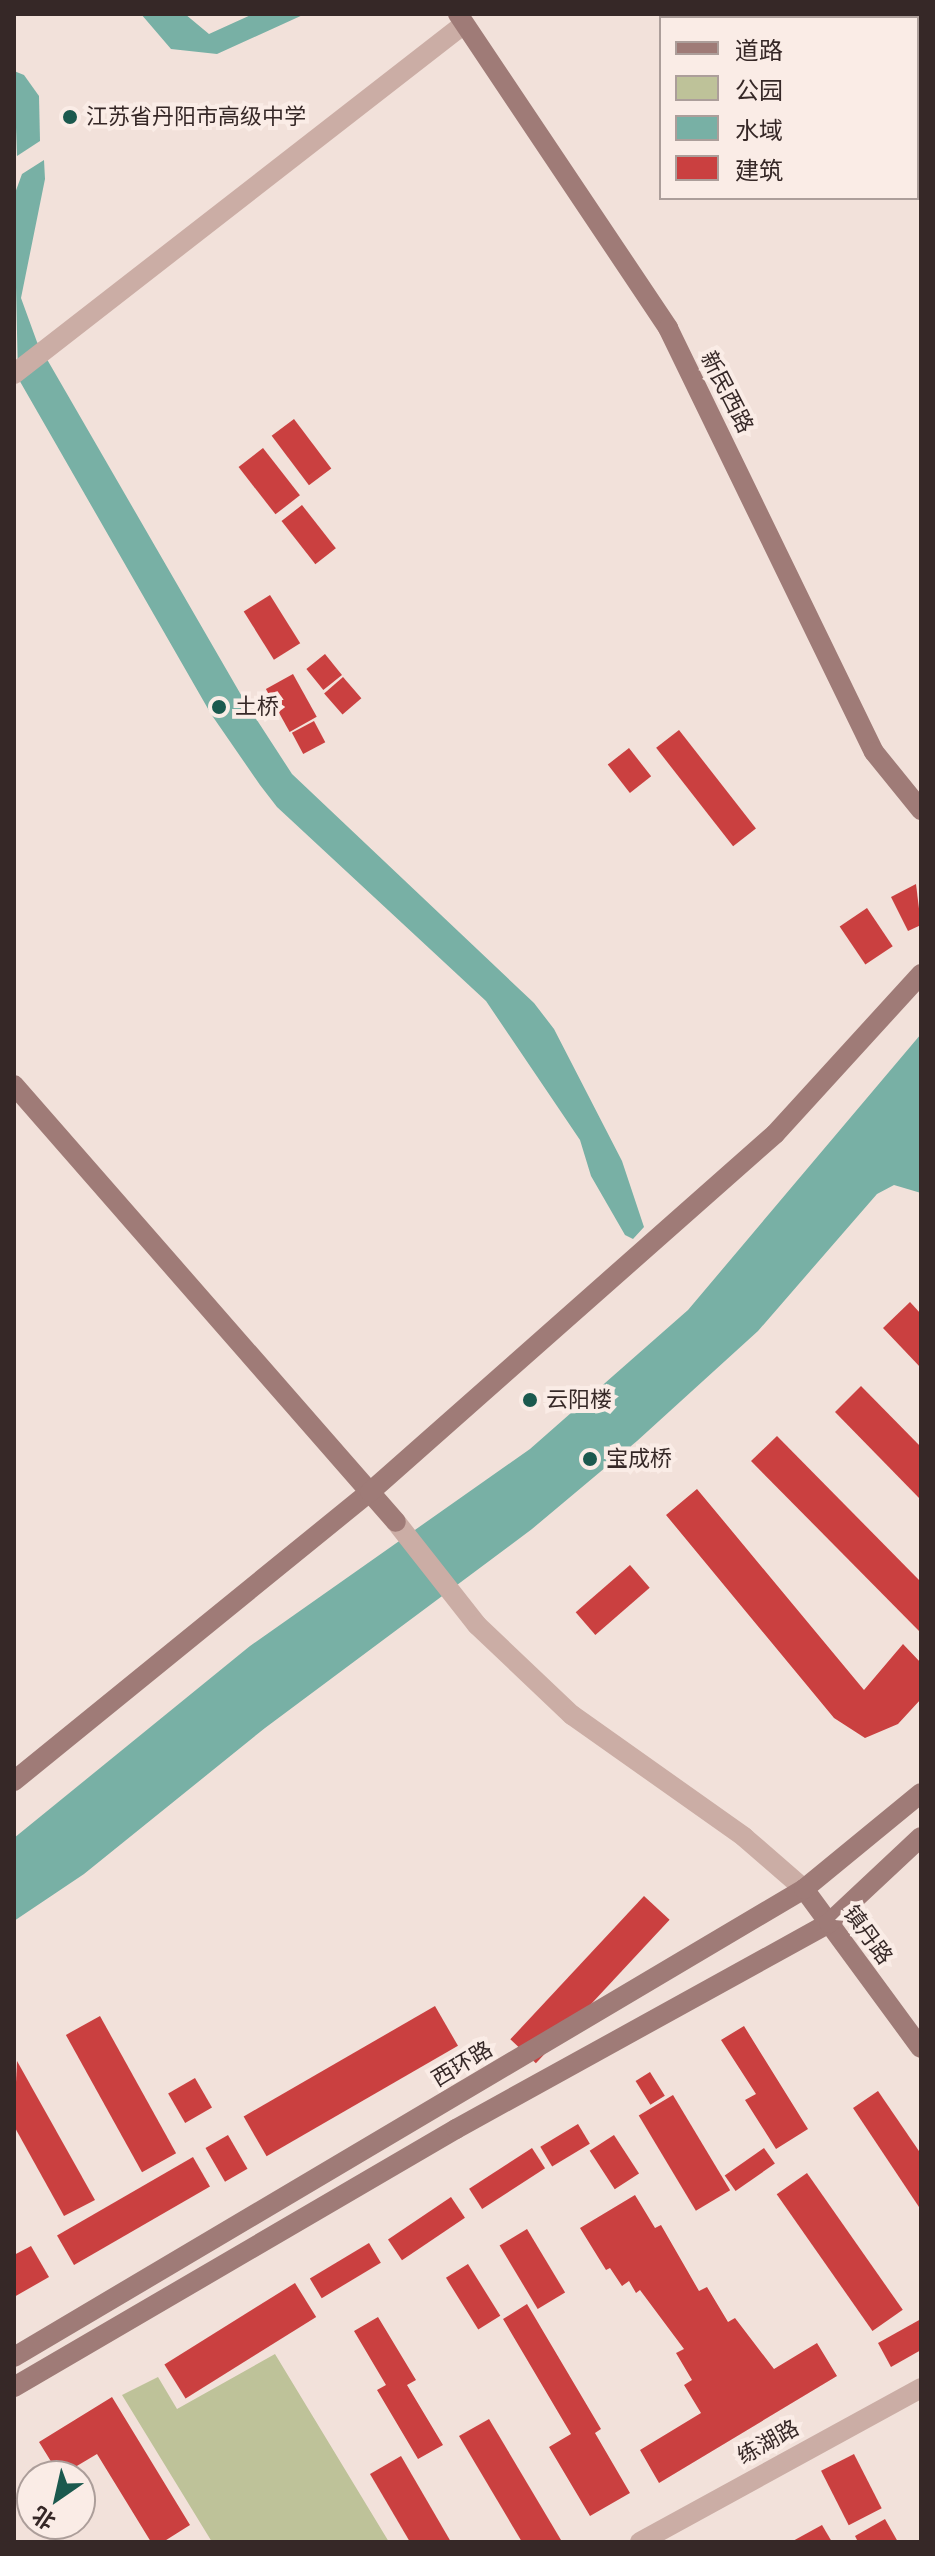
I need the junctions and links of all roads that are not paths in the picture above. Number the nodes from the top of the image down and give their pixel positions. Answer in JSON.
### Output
{"nodes":[{"id":1,"x":461,"y":19,"type":"edge"},
{"id":2,"x":14,"y":374,"type":"edge"},
{"id":3,"x":921,"y":810,"type":"edge"},
{"id":4,"x":921,"y":974,"type":"edge"},
{"id":5,"x":14,"y":1085,"type":"edge"},
{"id":6,"x":370,"y":1492,"type":"junction"},
{"id":7,"x":14,"y":1781,"type":"edge"},
{"id":8,"x":921,"y":1793,"type":"edge"},
{"id":9,"x":921,"y":1837,"type":"edge"},
{"id":10,"x":804,"y":1889,"type":"junction"},
{"id":11,"x":829,"y":1923,"type":"junction"},
{"id":12,"x":921,"y":2048,"type":"edge"},
{"id":13,"x":14,"y":2357,"type":"edge"},
{"id":14,"x":14,"y":2387,"type":"edge"},
{"id":15,"x":921,"y":2388,"type":"edge"},
{"id":16,"x":640,"y":2542,"type":"edge"}],
"edges":[{"from":1,"to":2,"type":"street"},
{"from":1,"to":3,"type":"street","name":"新民西路"},
{"from":4,"to":6,"type":"street"},
{"from":5,"to":6,"type":"street"},
{"from":6,"to":7,"type":"street"},
{"from":6,"to":10,"type":"street"},
{"from":8,"to":10,"type":"street","name":"西环路"},
{"from":9,"to":11,"type":"street"},
{"from":10,"to":11,"type":"street","name":"镇丹路"},
{"from":10,"to":13,"type":"street","name":"西环路"},
{"from":11,"to":12,"type":"street","name":"镇丹路"},
{"from":11,"to":14,"type":"street"},
{"from":15,"to":16,"type":"street","name":"练湖路"}]}
